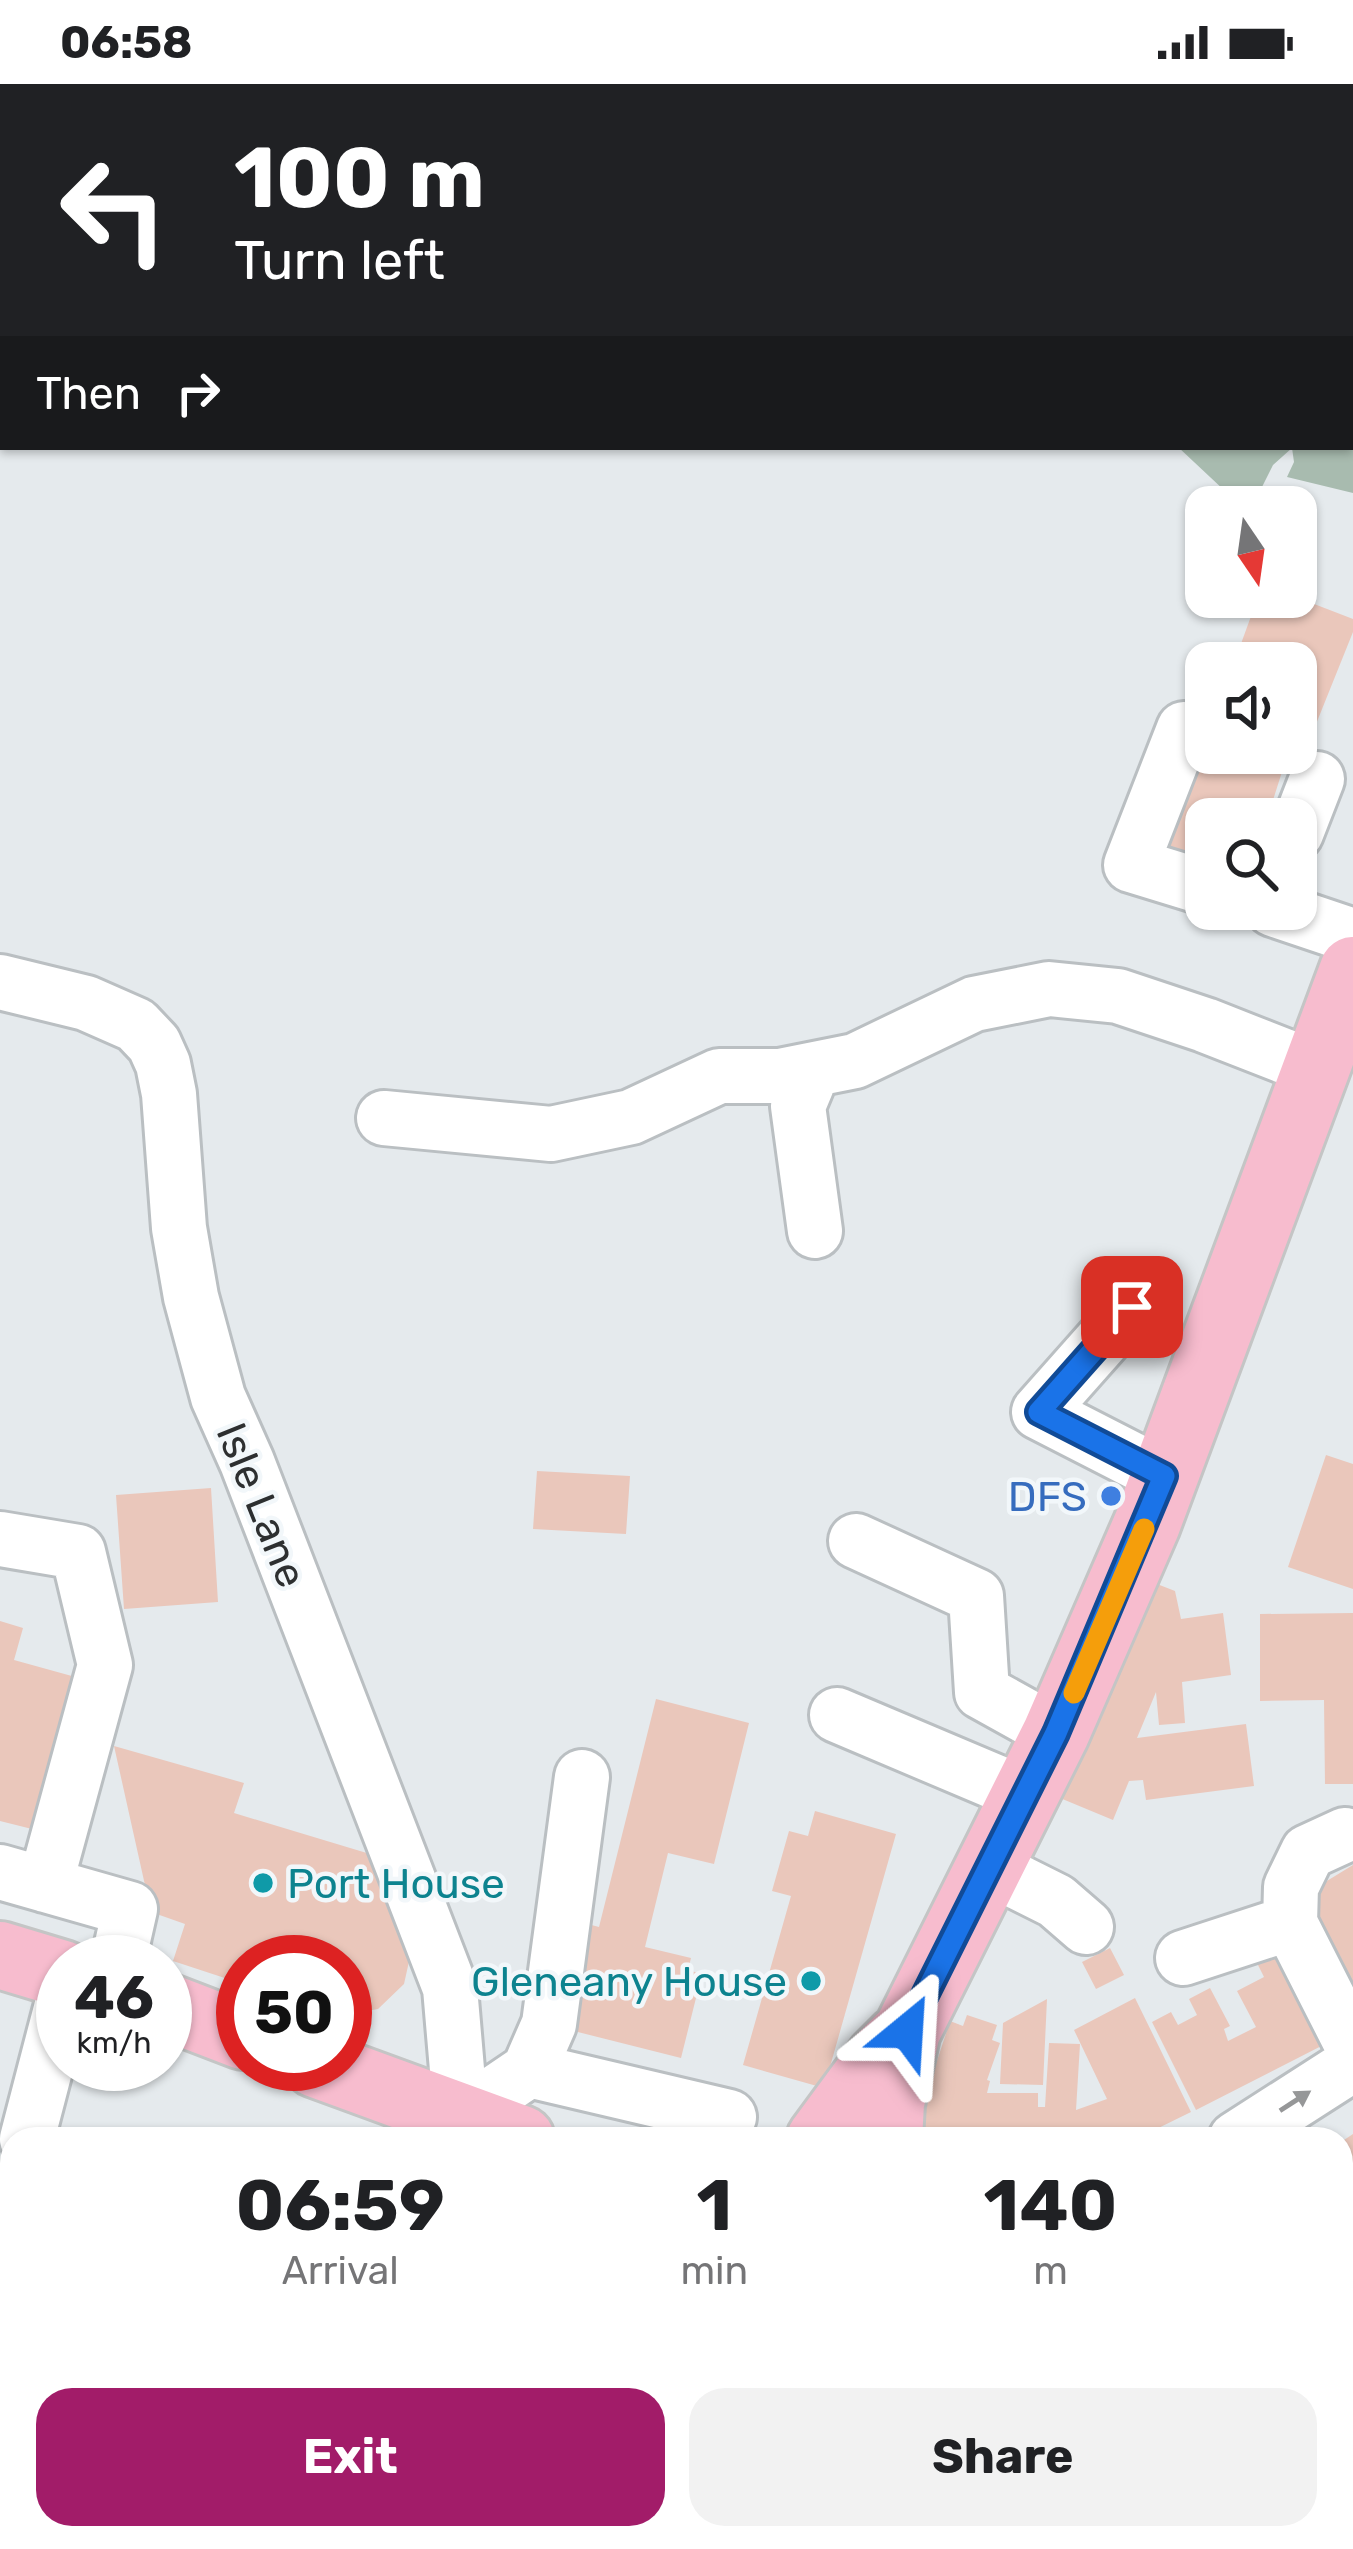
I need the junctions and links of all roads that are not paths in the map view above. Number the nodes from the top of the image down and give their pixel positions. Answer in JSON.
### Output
{"nodes":[{"id":1,"x":1184,"y":729,"type":"dead end"},
{"id":2,"x":1317,"y":778,"type":"dead end"},
{"id":3,"x":1309,"y":798,"type":"edge"},
{"id":4,"x":1185,"y":882,"type":"edge"},
{"id":5,"x":1317,"y":924,"type":"edge"},
{"id":6,"x":1353,"y":936,"type":"edge"},
{"id":7,"x":1353,"y":970,"type":"edge"},
{"id":8,"x":0,"y":982,"type":"edge"},
{"id":9,"x":1317,"y":1069,"type":"junction"},
{"id":10,"x":813,"y":1070,"type":"junction"},
{"id":11,"x":384,"y":1118,"type":"dead end"},
{"id":12,"x":815,"y":1231,"type":"dead end"},
{"id":13,"x":1132,"y":1307,"type":"dead end"},
{"id":14,"x":1164,"y":1476,"type":"junction"},
{"id":15,"x":0,"y":1539,"type":"edge"},
{"id":16,"x":856,"y":1541,"type":"dead end"},
{"id":17,"x":837,"y":1714,"type":"dead end"},
{"id":18,"x":1056,"y":1733,"type":"junction"},
{"id":19,"x":582,"y":1777,"type":"dead end"},
{"id":20,"x":1026,"y":1795,"type":"junction"},
{"id":21,"x":1345,"y":1835,"type":"dead end"},
{"id":22,"x":990,"y":1868,"type":"junction"},
{"id":23,"x":23,"y":1879,"type":"edge"},
{"id":24,"x":1290,"y":1923,"type":"junction"},
{"id":25,"x":1086,"y":1927,"type":"dead end"},
{"id":26,"x":124,"y":1935,"type":"edge"},
{"id":27,"x":0,"y":1955,"type":"edge"},
{"id":28,"x":1183,"y":1958,"type":"dead end"},
{"id":29,"x":36,"y":1966,"type":"edge"},
{"id":30,"x":907,"y":2031,"type":"junction"},
{"id":31,"x":1353,"y":2047,"type":"edge"},
{"id":32,"x":1353,"y":2064,"type":"edge"},
{"id":33,"x":529,"y":2070,"type":"junction"},
{"id":34,"x":372,"y":2090,"type":"edge"},
{"id":35,"x":40,"y":2091,"type":"edge"},
{"id":36,"x":729,"y":2117,"type":"dead end"},
{"id":37,"x":30,"y":2127,"type":"edge"},
{"id":38,"x":451,"y":2127,"type":"edge"},
{"id":39,"x":829,"y":2127,"type":"edge"},
{"id":40,"x":890,"y":2127,"type":"edge"},
{"id":41,"x":1255,"y":2127,"type":"edge"}],
"edges":[{"from":1,"to":4,"type":"street"},
{"from":2,"to":3,"type":"street"},
{"from":5,"to":6,"type":"street"},
{"from":7,"to":9,"type":"main road"},
{"from":8,"to":38,"type":"street","name":"Isle Lane"},
{"from":9,"to":10,"type":"street"},
{"from":9,"to":14,"type":"main road"},
{"from":10,"to":11,"type":"street"},
{"from":10,"to":12,"type":"street"},
{"from":13,"to":14,"type":"street"},
{"from":14,"to":18,"type":"main road"},
{"from":15,"to":23,"type":"street"},
{"from":16,"to":18,"type":"street"},
{"from":17,"to":20,"type":"street"},
{"from":18,"to":20,"type":"main road"},
{"from":19,"to":33,"type":"street"},
{"from":20,"to":22,"type":"main road"},
{"from":21,"to":24,"type":"street"},
{"from":22,"to":25,"type":"street"},
{"from":22,"to":30,"type":"main road"},
{"from":23,"to":26,"type":"street"},
{"from":24,"to":28,"type":"street"},
{"from":24,"to":31,"type":"street"},
{"from":27,"to":29,"type":"main road"},
{"from":30,"to":39,"type":"main road"},
{"from":30,"to":40,"type":"main road"},
{"from":41,"to":32,"type":"street","one_way":true},
{"from":33,"to":36,"type":"street"},
{"from":33,"to":38,"type":"street"},
{"from":34,"to":38,"type":"main road"},
{"from":35,"to":37,"type":"street"}]}
